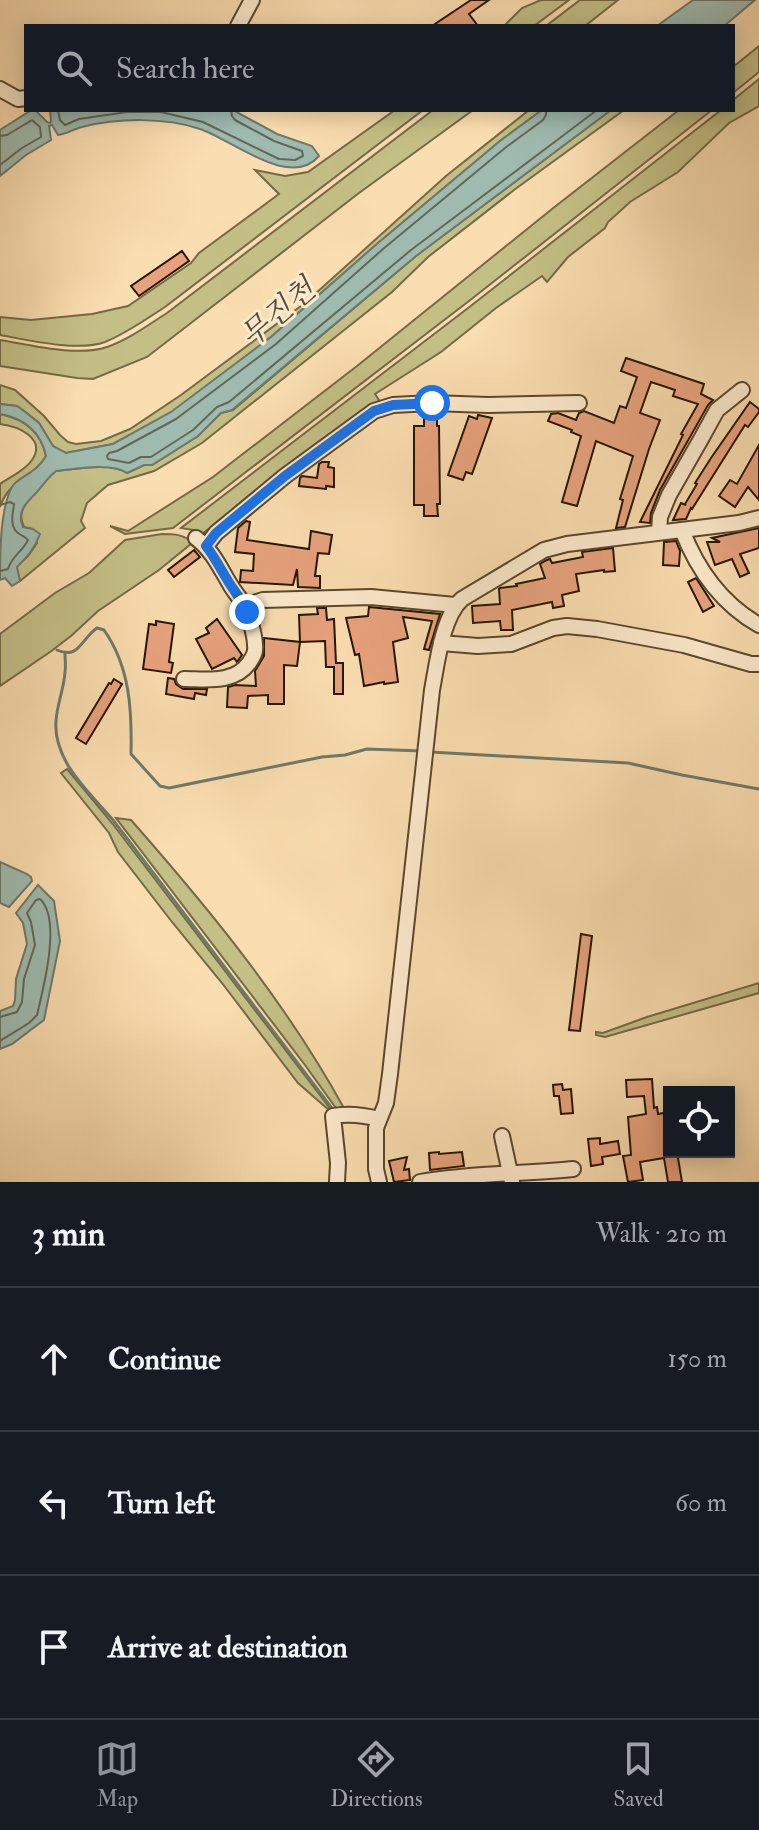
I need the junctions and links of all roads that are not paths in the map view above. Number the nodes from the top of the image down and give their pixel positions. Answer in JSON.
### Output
{"nodes":[{"id":1,"x":252,"y":0,"type":"edge"},
{"id":2,"x":239,"y":24,"type":"edge"},
{"id":3,"x":0,"y":89,"type":"edge"},
{"id":4,"x":24,"y":98,"type":"edge"},
{"id":5,"x":742,"y":390,"type":"dead end"},
{"id":6,"x":579,"y":403,"type":"dead end"},
{"id":7,"x":759,"y":518,"type":"edge"},
{"id":8,"x":682,"y":530,"type":"junction"},
{"id":9,"x":659,"y":532,"type":"junction"},
{"id":10,"x":455,"y":605,"type":"junction"},
{"id":11,"x":247,"y":608,"type":"junction"},
{"id":12,"x":759,"y":625,"type":"edge"},
{"id":13,"x":441,"y":643,"type":"junction"},
{"id":14,"x":759,"y":664,"type":"edge"},
{"id":15,"x":184,"y":679,"type":"dead end"},
{"id":16,"x":379,"y":1119,"type":"junction"},
{"id":17,"x":502,"y":1136,"type":"dead end"},
{"id":18,"x":573,"y":1169,"type":"dead end"},
{"id":19,"x":511,"y":1177,"type":"edge"},
{"id":20,"x":337,"y":1182,"type":"edge"},
{"id":21,"x":379,"y":1182,"type":"edge"},
{"id":22,"x":420,"y":1182,"type":"edge"}],
"edges":[{"from":1,"to":2,"type":"street"},
{"from":3,"to":4,"type":"street"},
{"from":5,"to":9,"type":"street"},
{"from":6,"to":11,"type":"street"},
{"from":7,"to":8,"type":"street"},
{"from":8,"to":9,"type":"street"},
{"from":8,"to":12,"type":"street"},
{"from":9,"to":10,"type":"street"},
{"from":10,"to":11,"type":"street"},
{"from":10,"to":13,"type":"street"},
{"from":11,"to":15,"type":"street"},
{"from":13,"to":14,"type":"street"},
{"from":13,"to":16,"type":"street"},
{"from":16,"to":20,"type":"street"},
{"from":16,"to":21,"type":"street"},
{"from":17,"to":19,"type":"street"},
{"from":18,"to":19,"type":"street"},
{"from":19,"to":22,"type":"street"}]}
